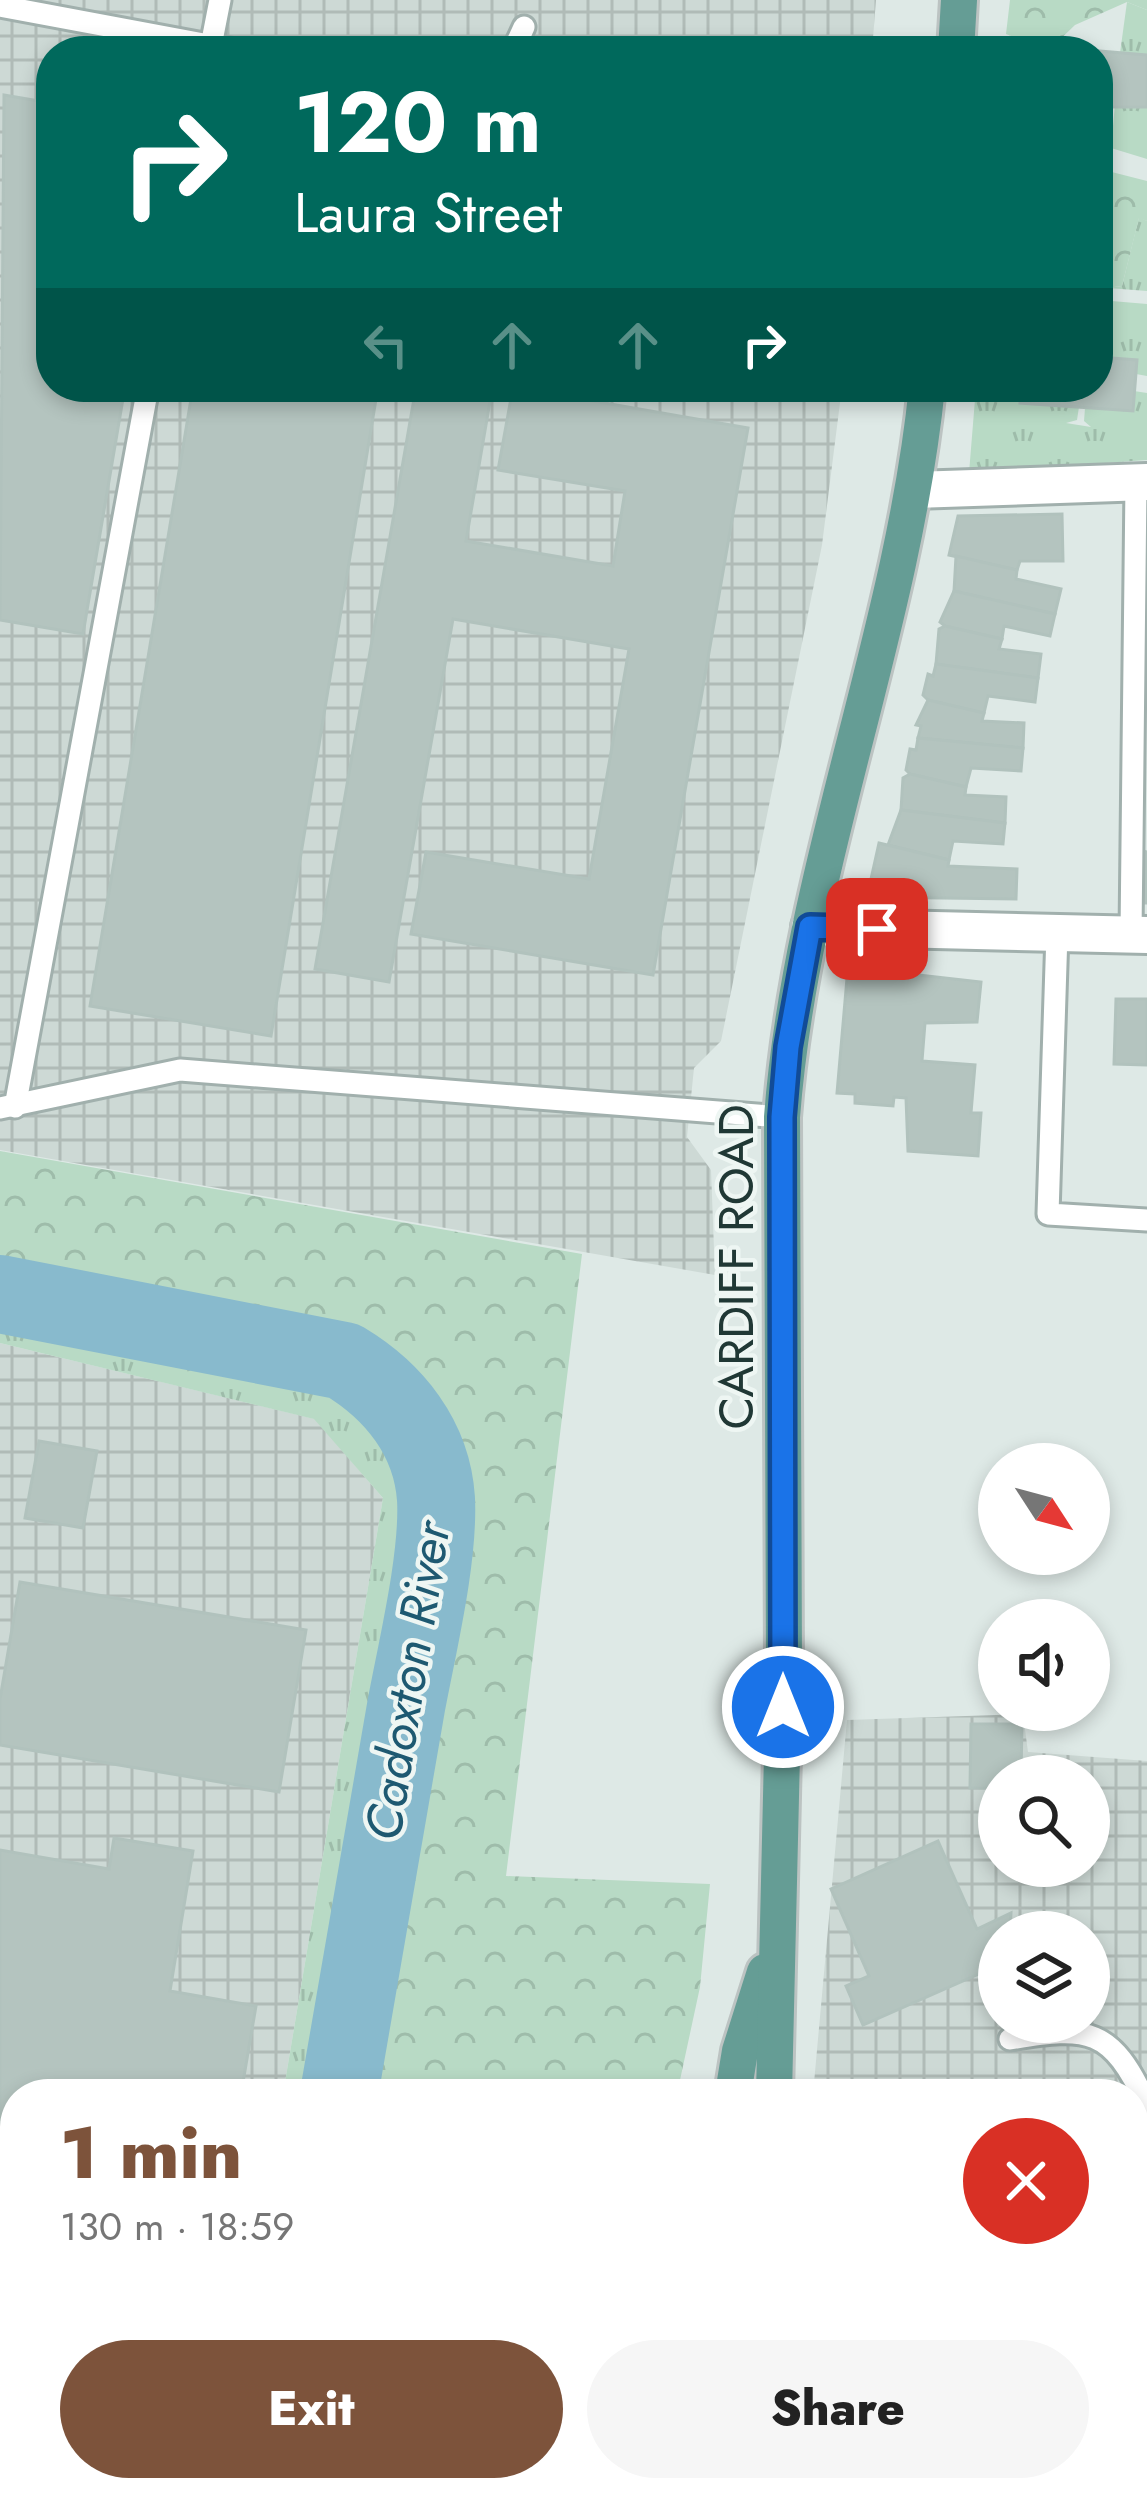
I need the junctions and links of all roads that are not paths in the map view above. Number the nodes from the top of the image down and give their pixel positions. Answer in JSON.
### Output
{"nodes":[{"id":1,"x":220,"y":0,"type":"edge"},
{"id":2,"x":959,"y":0,"type":"edge"},
{"id":3,"x":0,"y":6,"type":"edge"},
{"id":4,"x":524,"y":27,"type":"dead end"},
{"id":5,"x":151,"y":36,"type":"edge"},
{"id":6,"x":213,"y":36,"type":"edge"},
{"id":7,"x":520,"y":36,"type":"edge"},
{"id":8,"x":957,"y":36,"type":"edge"},
{"id":9,"x":145,"y":402,"type":"edge"},
{"id":10,"x":925,"y":402,"type":"edge"},
{"id":11,"x":1141,"y":482,"type":"edge"},
{"id":12,"x":914,"y":490,"type":"junction"},
{"id":13,"x":1140,"y":714,"type":"edge"},
{"id":14,"x":810,"y":927,"type":"junction"},
{"id":15,"x":1057,"y":933,"type":"junction"},
{"id":16,"x":1139,"y":935,"type":"edge"},
{"id":17,"x":8,"y":1107,"type":"edge"},
{"id":18,"x":782,"y":1117,"type":"junction"},
{"id":19,"x":1147,"y":1220,"type":"edge"},
{"id":20,"x":774,"y":1946,"type":"junction"},
{"id":21,"x":1104,"y":2043,"type":"edge"},
{"id":22,"x":735,"y":2079,"type":"edge"},
{"id":23,"x":774,"y":2079,"type":"edge"},
{"id":24,"x":1135,"y":2079,"type":"edge"}],
"edges":[{"from":1,"to":6,"type":"lane"},
{"from":2,"to":8,"type":"main road"},
{"from":3,"to":5,"type":"lane"},
{"from":4,"to":7,"type":"lane"},
{"from":9,"to":17,"type":"lane"},
{"from":10,"to":12,"type":"main road","name":"CARDIFF ROAD"},
{"from":11,"to":12,"type":"street"},
{"from":11,"to":13,"type":"lane"},
{"from":12,"to":14,"type":"main road","name":"CARDIFF ROAD"},
{"from":13,"to":16,"type":"lane"},
{"from":14,"to":15,"type":"street"},
{"from":14,"to":18,"type":"main road","name":"CARDIFF ROAD"},
{"from":15,"to":16,"type":"street"},
{"from":15,"to":19,"type":"lane"},
{"from":17,"to":18,"type":"lane"},
{"from":18,"to":20,"type":"main road","name":"CARDIFF ROAD"},
{"from":20,"to":22,"type":"main road","name":"CARDIFF ROAD"},
{"from":20,"to":23,"type":"main road","name":"CARDIFF ROAD"},
{"from":21,"to":24,"type":"lane"}]}
